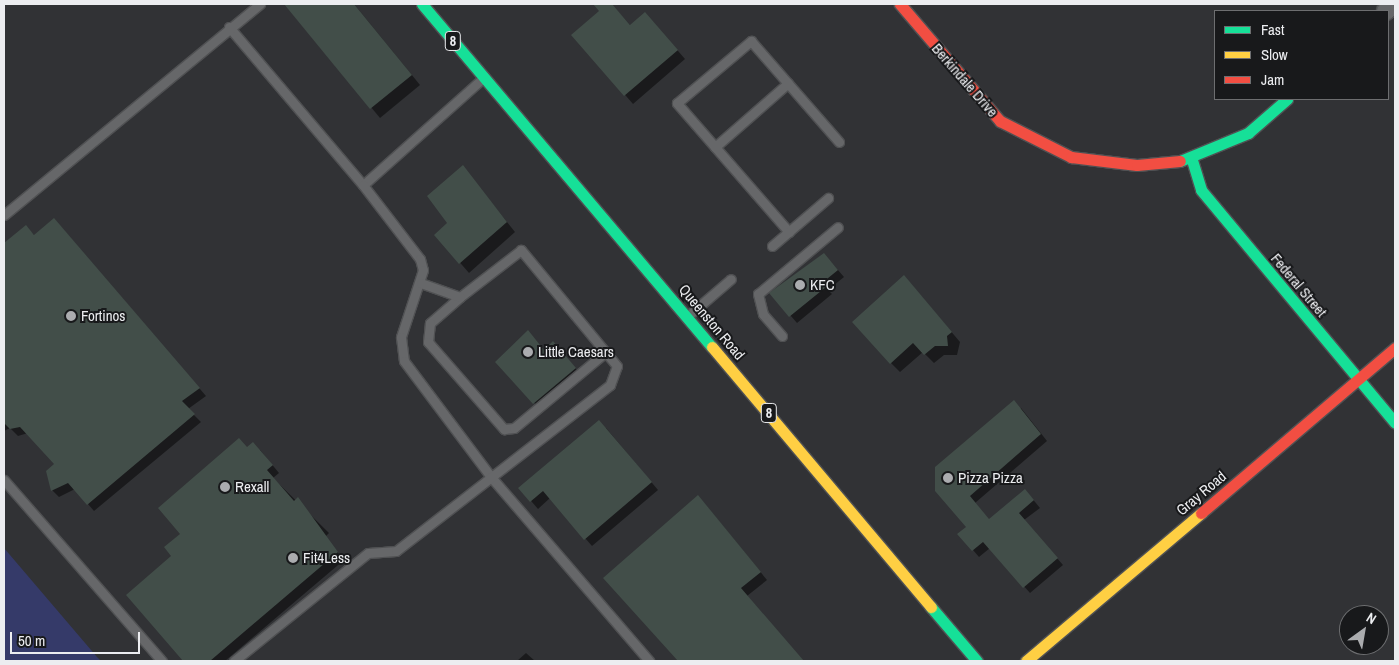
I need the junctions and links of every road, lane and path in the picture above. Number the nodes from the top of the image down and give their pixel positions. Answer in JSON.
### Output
{"nodes":[{"id":1,"x":260,"y":4,"type":"edge"},
{"id":2,"x":422,"y":4,"type":"edge"},
{"id":3,"x":900,"y":4,"type":"edge"},
{"id":4,"x":229,"y":28,"type":"junction"},
{"id":5,"x":484,"y":77,"type":"junction"},
{"id":6,"x":788,"y":83,"type":"junction"},
{"id":7,"x":1286,"y":100,"type":"edge"},
{"id":8,"x":839,"y":142,"type":"dead end"},
{"id":9,"x":715,"y":147,"type":"junction"},
{"id":10,"x":1192,"y":160,"type":"junction"},
{"id":11,"x":363,"y":185,"type":"junction"},
{"id":12,"x":828,"y":198,"type":"dead end"},
{"id":13,"x":4,"y":215,"type":"edge"},
{"id":14,"x":838,"y":227,"type":"dead end"},
{"id":15,"x":788,"y":232,"type":"junction"},
{"id":16,"x":772,"y":246,"type":"dead end"},
{"id":17,"x":731,"y":279,"type":"dead end"},
{"id":18,"x":420,"y":283,"type":"junction"},
{"id":19,"x":460,"y":297,"type":"junction"},
{"id":20,"x":687,"y":317,"type":"junction"},
{"id":21,"x":782,"y":336,"type":"dead end"},
{"id":22,"x":1395,"y":348,"type":"edge"},
{"id":23,"x":606,"y":352,"type":"junction"},
{"id":24,"x":1358,"y":379,"type":"junction"},
{"id":25,"x":1395,"y":423,"type":"edge"},
{"id":26,"x":491,"y":477,"type":"junction"},
{"id":27,"x":4,"y":480,"type":"edge"},
{"id":28,"x":162,"y":661,"type":"edge"},
{"id":29,"x":234,"y":661,"type":"edge"},
{"id":30,"x":649,"y":661,"type":"edge"},
{"id":31,"x":977,"y":661,"type":"edge"},
{"id":32,"x":1026,"y":661,"type":"edge"}],
"edges":[{"from":1,"to":4,"type":"lane"},
{"from":2,"to":5,"type":"main road","name":"Queenston Road","number":"8"},
{"from":3,"to":10,"type":"main road","name":"Berkindale Drive"},
{"from":4,"to":11,"type":"lane"},
{"from":4,"to":13,"type":"lane"},
{"from":5,"to":11,"type":"lane"},
{"from":5,"to":20,"type":"main road","name":"Queenston Road","number":"8"},
{"from":6,"to":8,"type":"lane"},
{"from":6,"to":9,"type":"lane"},
{"from":6,"to":9,"type":"lane"},
{"from":7,"to":10,"type":"main road","name":"Berkindale Drive"},
{"from":9,"to":15,"type":"lane"},
{"from":10,"to":24,"type":"main road","name":"Federal Street"},
{"from":11,"to":18,"type":"lane"},
{"from":12,"to":15,"type":"lane"},
{"from":14,"to":21,"type":"lane"},
{"from":15,"to":16,"type":"lane"},
{"from":17,"to":20,"type":"lane"},
{"from":18,"to":19,"type":"lane"},
{"from":18,"to":26,"type":"lane"},
{"from":19,"to":23,"type":"lane"},
{"from":19,"to":23,"type":"lane"},
{"from":20,"to":31,"type":"main road","name":"Queenston Road","number":"8"},
{"from":22,"to":24,"type":"main road","name":"Gray Road"},
{"from":23,"to":26,"type":"lane"},
{"from":24,"to":25,"type":"main road","name":"Federal Street"},
{"from":24,"to":32,"type":"main road","name":"Gray Road"},
{"from":26,"to":29,"type":"lane"},
{"from":26,"to":30,"type":"lane"},
{"from":27,"to":28,"type":"lane"}]}
